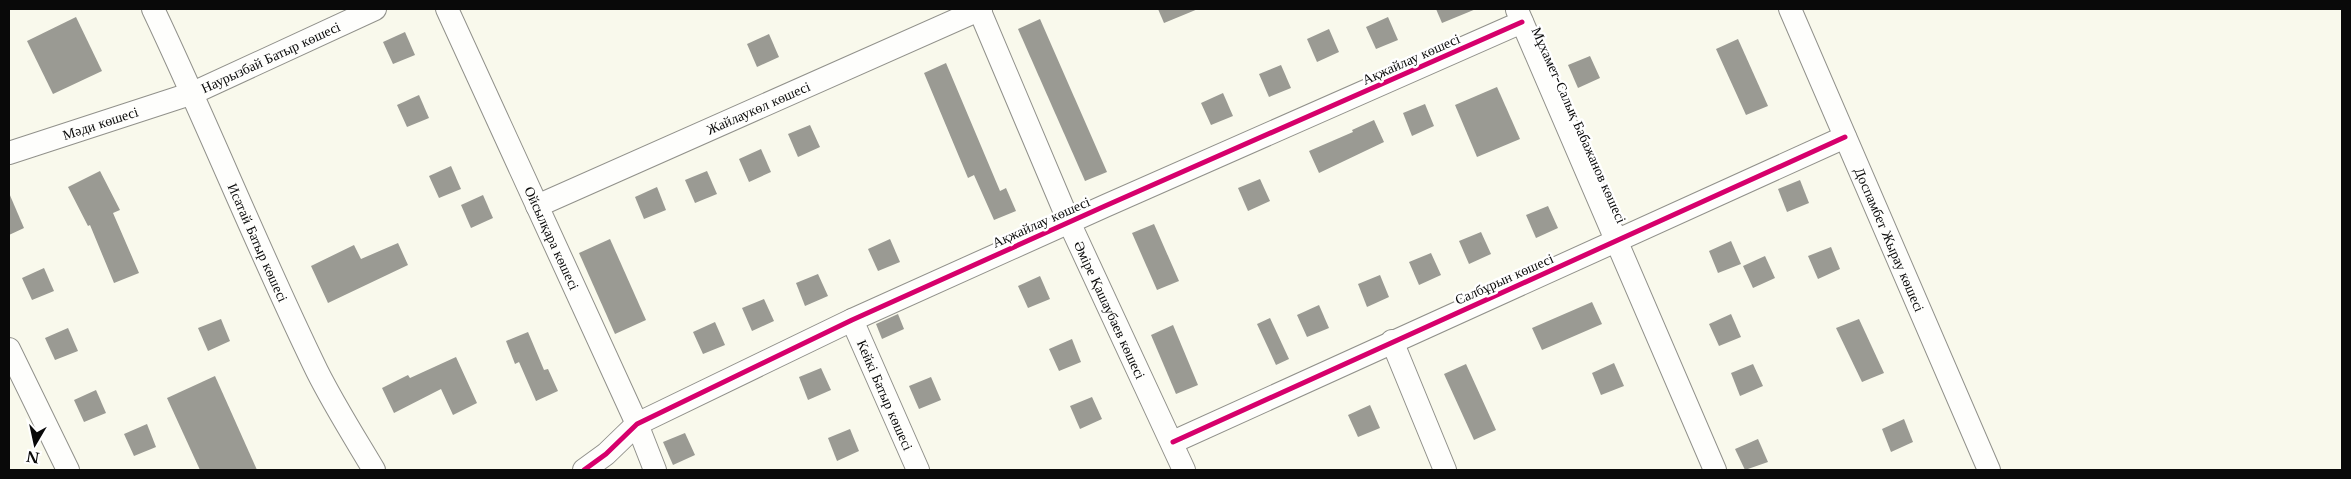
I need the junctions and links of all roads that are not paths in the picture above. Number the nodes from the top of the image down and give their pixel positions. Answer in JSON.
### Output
{"nodes":[{"id":1,"x":154,"y":9,"type":"edge"},
{"id":2,"x":375,"y":9,"type":"edge"},
{"id":3,"x":447,"y":9,"type":"edge"},
{"id":4,"x":979,"y":9,"type":"edge"},
{"id":5,"x":1790,"y":9,"type":"edge"},
{"id":6,"x":1519,"y":16,"type":"edge"},
{"id":7,"x":193,"y":93,"type":"junction"},
{"id":8,"x":1845,"y":137,"type":"junction"},
{"id":9,"x":9,"y":153,"type":"edge"},
{"id":10,"x":537,"y":206,"type":"junction"},
{"id":11,"x":1069,"y":222,"type":"junction"},
{"id":12,"x":1618,"y":242,"type":"junction"},
{"id":13,"x":852,"y":320,"type":"junction"},
{"id":14,"x":1392,"y":341,"type":"junction"},
{"id":15,"x":9,"y":350,"type":"edge"},
{"id":16,"x":637,"y":424,"type":"junction"},
{"id":17,"x":1173,"y":442,"type":"junction"},
{"id":18,"x":68,"y":470,"type":"edge"},
{"id":19,"x":374,"y":470,"type":"edge"},
{"id":20,"x":584,"y":470,"type":"edge"},
{"id":21,"x":655,"y":470,"type":"edge"},
{"id":22,"x":918,"y":470,"type":"edge"},
{"id":23,"x":1184,"y":470,"type":"edge"},
{"id":24,"x":1445,"y":470,"type":"edge"},
{"id":25,"x":1716,"y":470,"type":"edge"},
{"id":26,"x":1988,"y":470,"type":"edge"}],
"edges":[{"from":1,"to":7,"type":"street","name":"Исатай Батыр көшесі"},
{"from":2,"to":7,"type":"street","name":"Наурызбай Батыр көшесі"},
{"from":3,"to":10,"type":"street","name":"Ойсылқара көшесі"},
{"from":4,"to":10,"type":"street","name":"Жайлаукөл көшесі"},
{"from":4,"to":11,"type":"street","name":"Әміре Қашаубаев көшесі"},
{"from":5,"to":8,"type":"street","name":"Доспамбет Жырау көшесі"},
{"from":6,"to":11,"type":"street","name":"Ақжайлау көшесі"},
{"from":6,"to":12,"type":"street","name":"Мұхамет-Салық Бабажанов көшесі"},
{"from":7,"to":9,"type":"street","name":"Мәди көшесі"},
{"from":7,"to":19,"type":"street","name":"Исатай Батыр көшесі"},
{"from":8,"to":12,"type":"street","name":"Салбұрын көшесі"},
{"from":8,"to":26,"type":"street","name":"Доспамбет Жырау көшесі"},
{"from":10,"to":16,"type":"street","name":"Ойсылқара көшесі"},
{"from":11,"to":13,"type":"street","name":"Ақжайлау көшесі"},
{"from":11,"to":17,"type":"street","name":"Әміре Қашаубаев көшесі"},
{"from":12,"to":14,"type":"street","name":"Салбұрын көшесі"},
{"from":12,"to":25,"type":"street","name":"Мұхамет-Салық Бабажанов көшесі"},
{"from":13,"to":16,"type":"street","name":"Ақжайлау көшесі"},
{"from":13,"to":22,"type":"street","name":"Кейкі Батыр көшесі"},
{"from":14,"to":17,"type":"street","name":"Салбұрын көшесі"},
{"from":14,"to":24,"type":"street"},
{"from":15,"to":18,"type":"street"},
{"from":16,"to":20,"type":"street","name":"Ақжайлау көшесі"},
{"from":16,"to":21,"type":"street","name":"Ойсылқара көшесі"},
{"from":17,"to":23,"type":"street","name":"Әміре Қашаубаев көшесі"}]}
